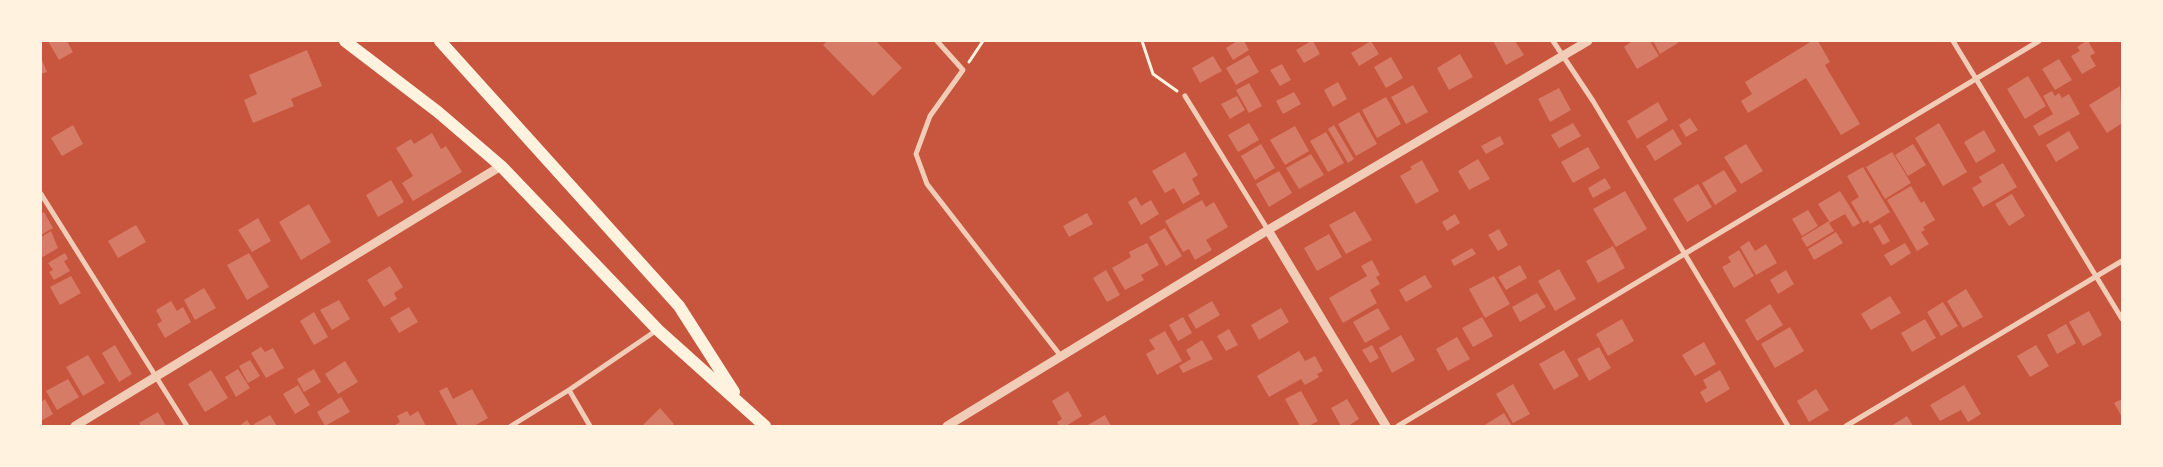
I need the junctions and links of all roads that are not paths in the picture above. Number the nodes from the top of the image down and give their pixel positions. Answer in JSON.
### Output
{"nodes":[{"id":1,"x":345,"y":41,"type":"edge"},
{"id":2,"x":440,"y":41,"type":"edge"},
{"id":3,"x":937,"y":41,"type":"edge"},
{"id":4,"x":1553,"y":41,"type":"edge"},
{"id":5,"x":1588,"y":41,"type":"edge"},
{"id":6,"x":1953,"y":41,"type":"edge"},
{"id":7,"x":2039,"y":41,"type":"edge"},
{"id":8,"x":1563,"y":56,"type":"junction"},
{"id":9,"x":1976,"y":79,"type":"junction"},
{"id":10,"x":1185,"y":96,"type":"road end"},
{"id":11,"x":501,"y":166,"type":"junction"},
{"id":12,"x":41,"y":194,"type":"edge"},
{"id":13,"x":1268,"y":230,"type":"junction"},
{"id":14,"x":1684,"y":254,"type":"junction"},
{"id":15,"x":2122,"y":261,"type":"edge"},
{"id":16,"x":2096,"y":277,"type":"junction"},
{"id":17,"x":2122,"y":319,"type":"edge"},
{"id":18,"x":658,"y":330,"type":"junction"},
{"id":19,"x":1060,"y":355,"type":"junction"},
{"id":20,"x":156,"y":376,"type":"junction"},
{"id":21,"x":569,"y":390,"type":"junction"},
{"id":22,"x":742,"y":404,"type":"junction"},
{"id":23,"x":75,"y":426,"type":"edge"},
{"id":24,"x":187,"y":426,"type":"edge"},
{"id":25,"x":511,"y":426,"type":"edge"},
{"id":26,"x":590,"y":426,"type":"edge"},
{"id":27,"x":765,"y":426,"type":"edge"},
{"id":28,"x":946,"y":426,"type":"edge"},
{"id":29,"x":1386,"y":426,"type":"edge"},
{"id":30,"x":1398,"y":426,"type":"edge"},
{"id":31,"x":1788,"y":426,"type":"edge"},
{"id":32,"x":1846,"y":426,"type":"edge"}],
"edges":[{"from":1,"to":11,"type":"main road"},
{"from":2,"to":22,"type":"main road"},
{"from":3,"to":19,"type":"street"},
{"from":4,"to":8,"type":"street"},
{"from":5,"to":8,"type":"street"},
{"from":6,"to":9,"type":"street"},
{"from":7,"to":9,"type":"street"},
{"from":8,"to":13,"type":"street"},
{"from":8,"to":14,"type":"street"},
{"from":9,"to":14,"type":"street"},
{"from":9,"to":16,"type":"street"},
{"from":10,"to":13,"type":"street"},
{"from":11,"to":18,"type":"main road"},
{"from":11,"to":20,"type":"street"},
{"from":12,"to":20,"type":"street"},
{"from":13,"to":19,"type":"street"},
{"from":13,"to":29,"type":"street"},
{"from":14,"to":30,"type":"street"},
{"from":14,"to":31,"type":"street"},
{"from":15,"to":16,"type":"street"},
{"from":16,"to":17,"type":"street"},
{"from":16,"to":32,"type":"street"},
{"from":18,"to":21,"type":"street"},
{"from":18,"to":22,"type":"main road"},
{"from":19,"to":28,"type":"street"},
{"from":20,"to":23,"type":"street"},
{"from":20,"to":24,"type":"street"},
{"from":21,"to":25,"type":"street"},
{"from":21,"to":26,"type":"street"},
{"from":22,"to":27,"type":"main road"}]}
